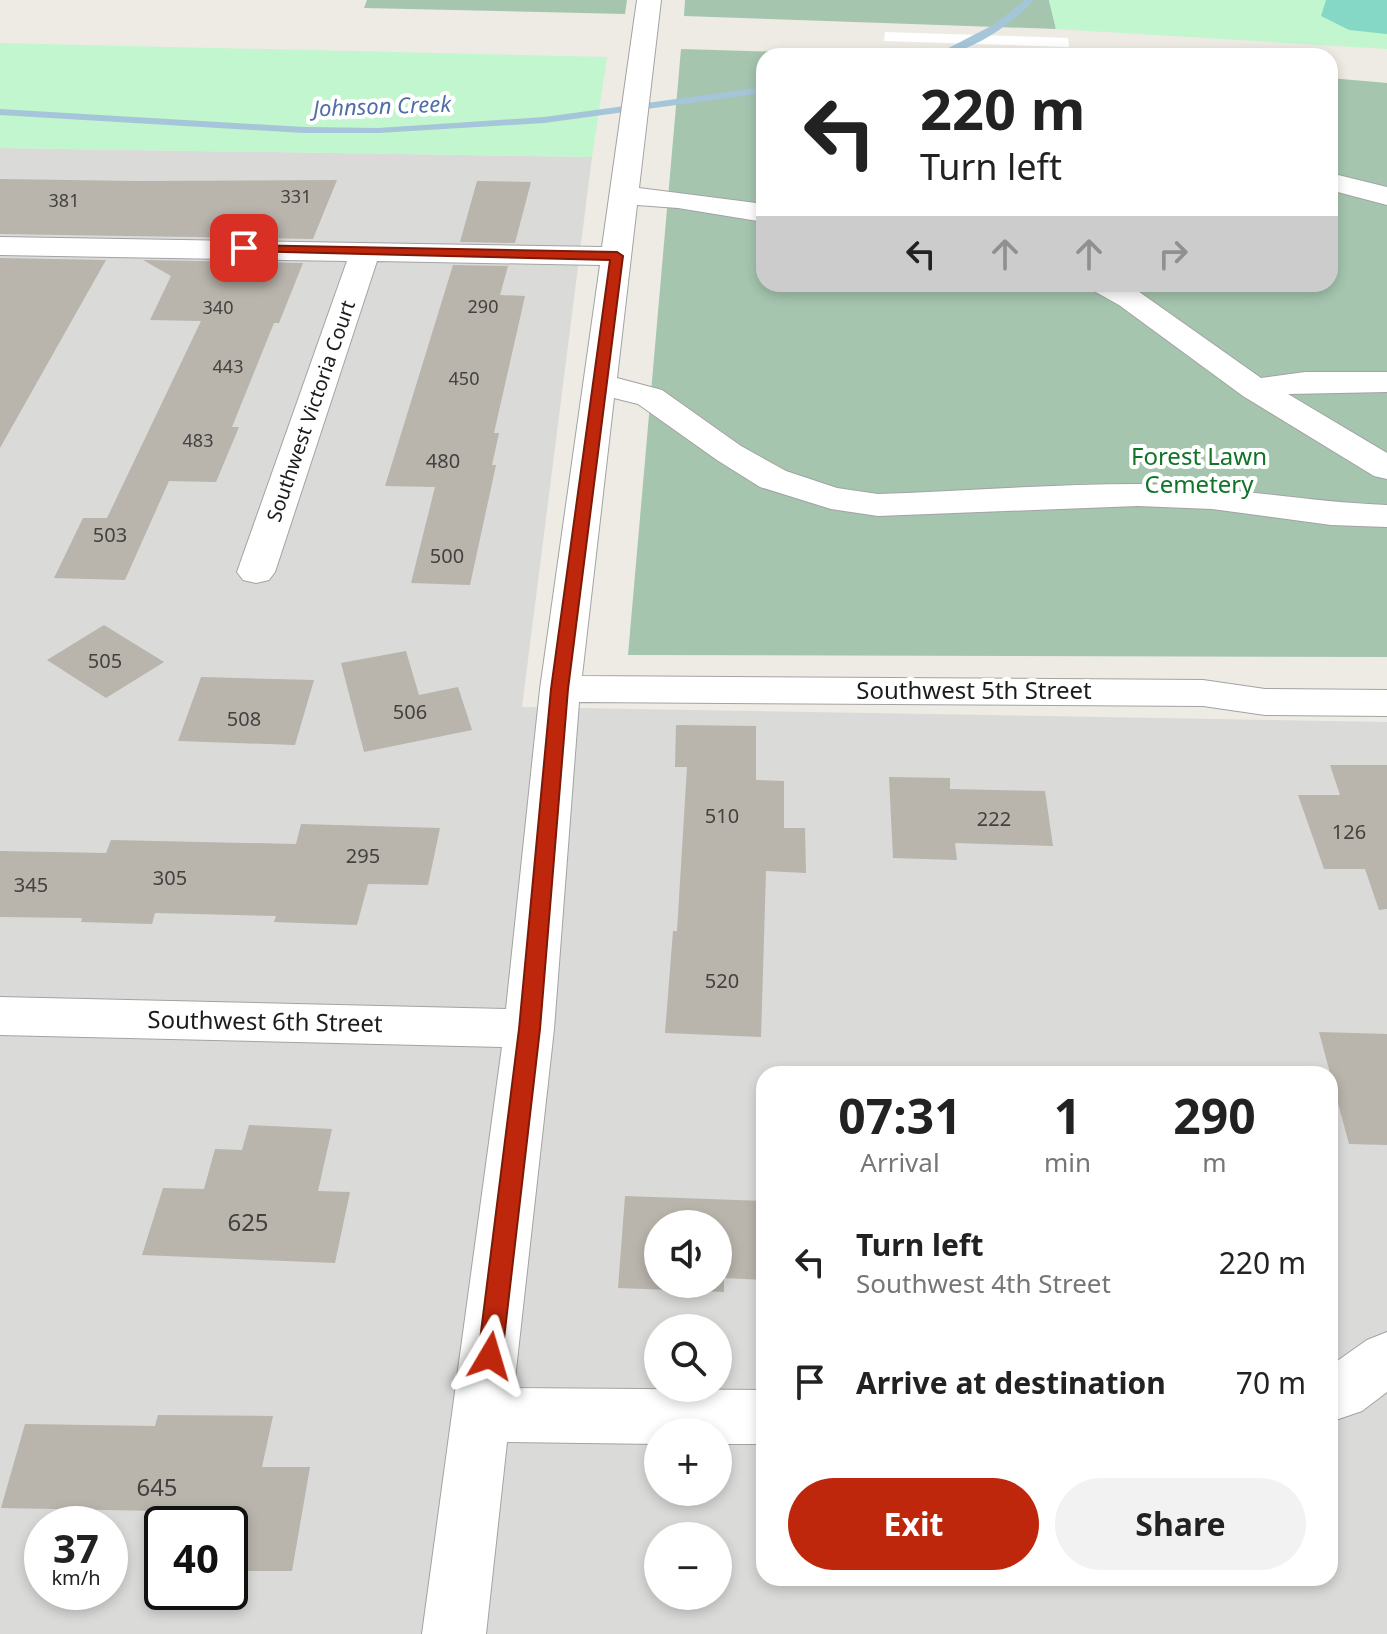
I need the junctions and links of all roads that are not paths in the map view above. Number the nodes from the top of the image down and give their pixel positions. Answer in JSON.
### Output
{"nodes":[{"id":1,"x":649,"y":0,"type":"edge"},
{"id":2,"x":1338,"y":183,"type":"edge"},
{"id":3,"x":624,"y":195,"type":"junction"},
{"id":4,"x":1387,"y":196,"type":"edge"},
{"id":5,"x":756,"y":212,"type":"edge"},
{"id":6,"x":0,"y":246,"type":"edge"},
{"id":7,"x":366,"y":250,"type":"junction"},
{"id":8,"x":617,"y":256,"type":"junction"},
{"id":9,"x":1119,"y":292,"type":"edge"},
{"id":10,"x":1387,"y":382,"type":"edge"},
{"id":11,"x":599,"y":384,"type":"junction"},
{"id":12,"x":1255,"y":389,"type":"junction"},
{"id":13,"x":1387,"y":468,"type":"edge"},
{"id":14,"x":1387,"y":516,"type":"edge"},
{"id":15,"x":256,"y":572,"type":"dead end"},
{"id":16,"x":560,"y":689,"type":"junction"},
{"id":17,"x":1387,"y":703,"type":"edge"},
{"id":18,"x":0,"y":1016,"type":"edge"},
{"id":19,"x":529,"y":1029,"type":"junction"},
{"id":20,"x":1387,"y":1358,"type":"edge"},
{"id":21,"x":1338,"y":1393,"type":"edge"},
{"id":22,"x":483,"y":1415,"type":"junction"},
{"id":23,"x":756,"y":1417,"type":"edge"},
{"id":24,"x":454,"y":1634,"type":"edge"}],
"edges":[{"from":1,"to":3,"type":"street"},
{"from":2,"to":4,"type":"street"},
{"from":3,"to":5,"type":"street"},
{"from":3,"to":8,"type":"street"},
{"from":6,"to":7,"type":"street"},
{"from":7,"to":8,"type":"street"},
{"from":7,"to":15,"type":"street","name":"Southwest Victoria Court"},
{"from":8,"to":11,"type":"street"},
{"from":9,"to":12,"type":"street"},
{"from":10,"to":12,"type":"street"},
{"from":11,"to":14,"type":"street"},
{"from":11,"to":16,"type":"street"},
{"from":12,"to":13,"type":"street"},
{"from":16,"to":17,"type":"street","name":"Southwest 5th Street"},
{"from":16,"to":19,"type":"street"},
{"from":18,"to":19,"type":"street","name":"Southwest 6th Street"},
{"from":19,"to":22,"type":"street"},
{"from":20,"to":21,"type":"street"},
{"from":22,"to":23,"type":"street"},
{"from":22,"to":24,"type":"street"}]}
